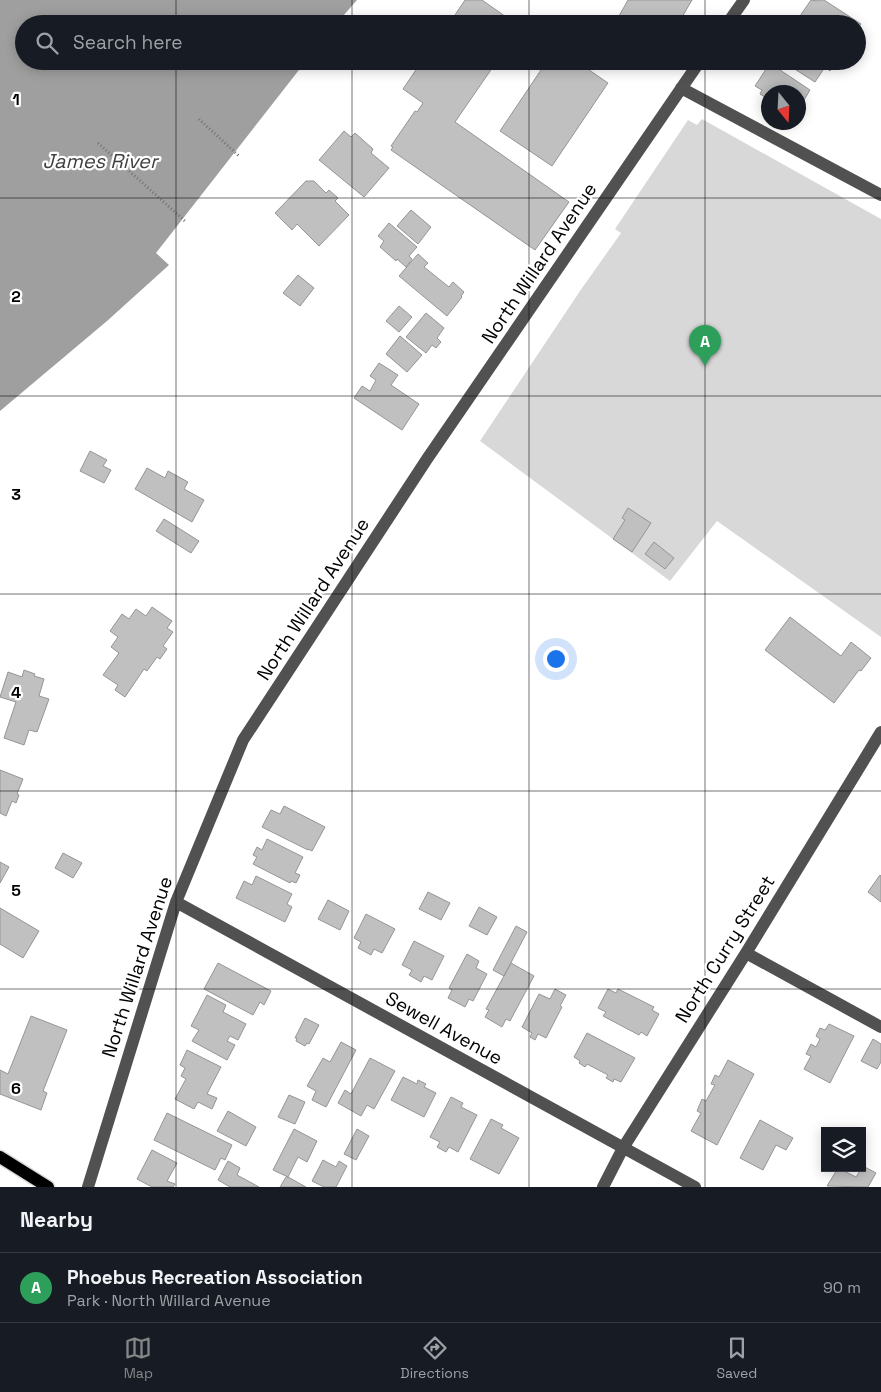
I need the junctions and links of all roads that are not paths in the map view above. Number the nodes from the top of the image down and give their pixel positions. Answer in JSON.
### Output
{"nodes":[{"id":1,"x":744,"y":0,"type":"edge"},
{"id":2,"x":733,"y":15,"type":"edge"},
{"id":3,"x":694,"y":70,"type":"edge"},
{"id":4,"x":681,"y":88,"type":"junction"},
{"id":5,"x":881,"y":195,"type":"edge"},
{"id":6,"x":881,"y":732,"type":"edge"},
{"id":7,"x":176,"y":902,"type":"junction"},
{"id":8,"x":746,"y":954,"type":"junction"},
{"id":9,"x":881,"y":1027,"type":"edge"},
{"id":10,"x":623,"y":1148,"type":"junction"},
{"id":11,"x":0,"y":1157,"type":"edge"},
{"id":12,"x":48,"y":1187,"type":"edge"},
{"id":13,"x":88,"y":1187,"type":"edge"},
{"id":14,"x":603,"y":1187,"type":"edge"},
{"id":15,"x":695,"y":1187,"type":"edge"}],
"edges":[{"from":1,"to":2,"type":"street"},
{"from":3,"to":4,"type":"street","name":"North Willard Avenue"},
{"from":4,"to":5,"type":"street"},
{"from":4,"to":7,"type":"street","name":"North Willard Avenue"},
{"from":6,"to":8,"type":"street","name":"North Curry Street"},
{"from":7,"to":10,"type":"street","name":"Sewell Avenue"},
{"from":7,"to":13,"type":"street","name":"North Willard Avenue"},
{"from":8,"to":9,"type":"street"},
{"from":8,"to":10,"type":"street","name":"North Curry Street"},
{"from":10,"to":14,"type":"street","name":"North Curry Street"},
{"from":10,"to":15,"type":"street","name":"Sewell Avenue"},
{"from":11,"to":12,"type":"main road"}]}
